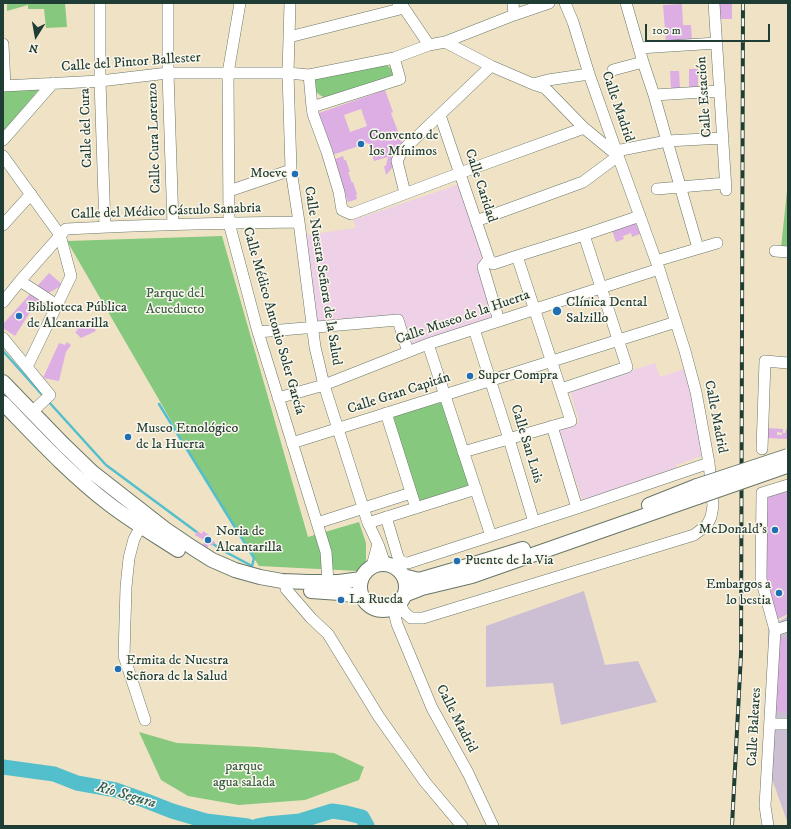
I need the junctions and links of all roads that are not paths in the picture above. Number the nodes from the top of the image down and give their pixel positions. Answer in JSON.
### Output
{"nodes":[{"id":1,"x":100,"y":3,"type":"edge"},
{"id":2,"x":168,"y":3,"type":"edge"},
{"id":3,"x":240,"y":3,"type":"edge"},
{"id":4,"x":290,"y":3,"type":"edge"},
{"id":5,"x":513,"y":3,"type":"edge"},
{"id":6,"x":549,"y":3,"type":"edge"},
{"id":7,"x":565,"y":3,"type":"edge"},
{"id":8,"x":626,"y":3,"type":"edge"},
{"id":9,"x":714,"y":3,"type":"edge"},
{"id":10,"x":400,"y":5,"type":"edge"},
{"id":11,"x":514,"y":15,"type":"junction"},
{"id":12,"x":289,"y":37,"type":"junction"},
{"id":13,"x":445,"y":42,"type":"junction"},
{"id":14,"x":716,"y":43,"type":"junction"},
{"id":15,"x":3,"y":44,"type":"edge"},
{"id":16,"x":429,"y":45,"type":"junction"},
{"id":17,"x":639,"y":48,"type":"junction"},
{"id":18,"x":394,"y":58,"type":"junction"},
{"id":19,"x":643,"y":62,"type":"junction"},
{"id":20,"x":491,"y":66,"type":"junction"},
{"id":21,"x":612,"y":70,"type":"dead end"},
{"id":22,"x":168,"y":73,"type":"junction"},
{"id":23,"x":228,"y":73,"type":"junction"},
{"id":24,"x":288,"y":73,"type":"junction"},
{"id":25,"x":589,"y":74,"type":"junction"},
{"id":26,"x":310,"y":75,"type":"junction"},
{"id":27,"x":100,"y":81,"type":"junction"},
{"id":28,"x":52,"y":83,"type":"junction"},
{"id":29,"x":533,"y":84,"type":"junction"},
{"id":30,"x":4,"y":86,"type":"edge"},
{"id":31,"x":720,"y":91,"type":"junction"},
{"id":32,"x":654,"y":95,"type":"junction"},
{"id":33,"x":312,"y":107,"type":"junction"},
{"id":34,"x":440,"y":115,"type":"junction"},
{"id":35,"x":584,"y":128,"type":"junction"},
{"id":36,"x":723,"y":138,"type":"junction"},
{"id":37,"x":3,"y":140,"type":"edge"},
{"id":38,"x":667,"y":142,"type":"junction"},
{"id":39,"x":617,"y":154,"type":"junction"},
{"id":40,"x":3,"y":156,"type":"edge"},
{"id":41,"x":291,"y":170,"type":"junction"},
{"id":42,"x":460,"y":173,"type":"junction"},
{"id":43,"x":680,"y":188,"type":"junction"},
{"id":44,"x":657,"y":189,"type":"dead end"},
{"id":45,"x":229,"y":191,"type":"junction"},
{"id":46,"x":405,"y":193,"type":"junction"},
{"id":47,"x":31,"y":194,"type":"junction"},
{"id":48,"x":640,"y":216,"type":"junction"},
{"id":49,"x":476,"y":221,"type":"junction"},
{"id":50,"x":299,"y":222,"type":"junction"},
{"id":51,"x":229,"y":223,"type":"junction"},
{"id":52,"x":3,"y":225,"type":"edge"},
{"id":53,"x":173,"y":225,"type":"junction"},
{"id":54,"x":106,"y":227,"type":"junction"},
{"id":55,"x":60,"y":234,"type":"junction"},
{"id":56,"x":584,"y":235,"type":"junction"},
{"id":57,"x":717,"y":244,"type":"dead end"},
{"id":58,"x":698,"y":248,"type":"junction"},
{"id":59,"x":775,"y":251,"type":"dead end"},
{"id":60,"x":788,"y":252,"type":"edge"},
{"id":61,"x":517,"y":256,"type":"junction"},
{"id":62,"x":491,"y":262,"type":"junction"},
{"id":63,"x":657,"y":265,"type":"junction"},
{"id":64,"x":20,"y":281,"type":"junction"},
{"id":65,"x":601,"y":288,"type":"junction"},
{"id":66,"x":3,"y":302,"type":"edge"},
{"id":67,"x":57,"y":305,"type":"junction"},
{"id":68,"x":535,"y":309,"type":"junction"},
{"id":69,"x":499,"y":321,"type":"junction"},
{"id":70,"x":676,"y":322,"type":"junction"},
{"id":71,"x":312,"y":328,"type":"junction"},
{"id":72,"x":474,"y":329,"type":"junction"},
{"id":73,"x":258,"y":332,"type":"junction"},
{"id":74,"x":3,"y":338,"type":"edge"},
{"id":75,"x":619,"y":340,"type":"junction"},
{"id":76,"x":428,"y":344,"type":"junction"},
{"id":77,"x":408,"y":352,"type":"junction"},
{"id":78,"x":552,"y":361,"type":"junction"},
{"id":79,"x":788,"y":363,"type":"edge"},
{"id":80,"x":27,"y":367,"type":"junction"},
{"id":81,"x":490,"y":380,"type":"junction"},
{"id":82,"x":3,"y":382,"type":"edge"},
{"id":83,"x":324,"y":385,"type":"junction"},
{"id":84,"x":561,"y":389,"type":"junction"},
{"id":85,"x":444,"y":395,"type":"junction"},
{"id":86,"x":278,"y":398,"type":"junction"},
{"id":87,"x":3,"y":403,"type":"edge"},
{"id":88,"x":32,"y":412,"type":"junction"},
{"id":89,"x":386,"y":413,"type":"junction"},
{"id":90,"x":552,"y":426,"type":"junction"},
{"id":91,"x":338,"y":428,"type":"junction"},
{"id":92,"x":509,"y":439,"type":"junction"},
{"id":93,"x":292,"y":443,"type":"junction"},
{"id":94,"x":762,"y":448,"type":"dead end"},
{"id":95,"x":463,"y":452,"type":"junction"},
{"id":96,"x":788,"y":456,"type":"edge"},
{"id":97,"x":709,"y":463,"type":"junction"},
{"id":98,"x":788,"y":466,"type":"edge"},
{"id":99,"x":788,"y":485,"type":"edge"},
{"id":100,"x":476,"y":489,"type":"junction"},
{"id":101,"x":698,"y":492,"type":"junction"},
{"id":102,"x":411,"y":493,"type":"junction"},
{"id":103,"x":364,"y":508,"type":"junction"},
{"id":104,"x":416,"y":508,"type":"junction"},
{"id":105,"x":577,"y":508,"type":"junction"},
{"id":106,"x":386,"y":517,"type":"junction"},
{"id":107,"x":534,"y":522,"type":"junction"},
{"id":108,"x":317,"y":523,"type":"junction"},
{"id":109,"x":368,"y":523,"type":"junction"},
{"id":110,"x":141,"y":526,"type":"junction"},
{"id":111,"x":491,"y":536,"type":"junction"},
{"id":112,"x":379,"y":565,"type":"junction"},
{"id":113,"x":403,"y":576,"type":"junction"},
{"id":114,"x":361,"y":579,"type":"junction"},
{"id":115,"x":328,"y":582,"type":"junction"},
{"id":116,"x":286,"y":589,"type":"junction"},
{"id":117,"x":362,"y":597,"type":"junction"},
{"id":118,"x":396,"y":603,"type":"junction"},
{"id":119,"x":788,"y":626,"type":"edge"},
{"id":120,"x":775,"y":630,"type":"junction"},
{"id":121,"x":145,"y":720,"type":"dead end"},
{"id":122,"x":770,"y":724,"type":"junction"},
{"id":123,"x":788,"y":724,"type":"edge"},
{"id":124,"x":462,"y":826,"type":"edge"},
{"id":125,"x":493,"y":826,"type":"edge"},
{"id":126,"x":768,"y":826,"type":"edge"}],
"edges":[{"from":1,"to":27,"type":"street","name":"Calle del Cura"},
{"from":2,"to":22,"type":"street","name":"Calle Cura Lorenzo"},
{"from":3,"to":23,"type":"street","name":"Calle Médico Antonio Soler García"},
{"from":4,"to":12,"type":"street","name":"Calle Nuestra Señora de la Salud"},
{"from":5,"to":11,"type":"street"},
{"from":6,"to":11,"type":"street","name":"Calle del Pintor Ballester"},
{"from":7,"to":25,"type":"street","name":"Calle Madrid"},
{"from":8,"to":17,"type":"street"},
{"from":9,"to":14,"type":"street","name":"Calle Estación"},
{"from":10,"to":12,"type":"street"},
{"from":10,"to":16,"type":"street"},
{"from":11,"to":13,"type":"street","name":"Calle del Pintor Ballester"},
{"from":12,"to":24,"type":"street","name":"Calle Nuestra Señora de la Salud"},
{"from":13,"to":16,"type":"street","name":"Calle del Pintor Ballester"},
{"from":13,"to":20,"type":"street"},
{"from":14,"to":17,"type":"street"},
{"from":14,"to":31,"type":"street","name":"Calle Estación"},
{"from":15,"to":30,"type":"street"},
{"from":16,"to":18,"type":"street","name":"Calle del Pintor Ballester"},
{"from":17,"to":19,"type":"street"},
{"from":18,"to":26,"type":"street","name":"Calle del Pintor Ballester"},
{"from":18,"to":33,"type":"street"},
{"from":19,"to":21,"type":"street"},
{"from":19,"to":32,"type":"street"},
{"from":20,"to":29,"type":"street"},
{"from":20,"to":34,"type":"street"},
{"from":22,"to":23,"type":"street","name":"Calle del Pintor Ballester"},
{"from":22,"to":27,"type":"street","name":"Calle del Pintor Ballester"},
{"from":22,"to":53,"type":"street","name":"Calle Cura Lorenzo"},
{"from":23,"to":24,"type":"street","name":"Calle del Pintor Ballester"},
{"from":23,"to":45,"type":"street","name":"Calle Médico Antonio Soler García"},
{"from":24,"to":26,"type":"street","name":"Calle del Pintor Ballester"},
{"from":24,"to":41,"type":"street","name":"Calle Nuestra Señora de la Salud"},
{"from":25,"to":29,"type":"street"},
{"from":25,"to":39,"type":"street","name":"Calle Madrid"},
{"from":26,"to":33,"type":"street"},
{"from":27,"to":28,"type":"street","name":"Calle del Pintor Ballester"},
{"from":27,"to":54,"type":"street","name":"Calle del Cura"},
{"from":28,"to":30,"type":"street","name":"Calle del Pintor Ballester"},
{"from":28,"to":37,"type":"street"},
{"from":29,"to":35,"type":"street"},
{"from":31,"to":32,"type":"street"},
{"from":31,"to":36,"type":"street","name":"Calle Estación"},
{"from":32,"to":38,"type":"street"},
{"from":33,"to":46,"type":"street"},
{"from":34,"to":42,"type":"street","name":"Calle Caridad"},
{"from":34,"to":46,"type":"street"},
{"from":35,"to":39,"type":"street"},
{"from":35,"to":42,"type":"street"},
{"from":36,"to":38,"type":"street"},
{"from":36,"to":43,"type":"street","name":"Calle Estación"},
{"from":38,"to":39,"type":"street"},
{"from":38,"to":43,"type":"street"},
{"from":39,"to":48,"type":"street","name":"Calle Madrid"},
{"from":39,"to":49,"type":"street"},
{"from":40,"to":47,"type":"street","name":"Calle del Médico Cástulo Sanabria"},
{"from":41,"to":45,"type":"street"},
{"from":41,"to":50,"type":"street","name":"Calle Nuestra Señora de la Salud"},
{"from":42,"to":46,"type":"street"},
{"from":42,"to":49,"type":"street","name":"Calle Caridad"},
{"from":43,"to":44,"type":"street"},
{"from":43,"to":58,"type":"street"},
{"from":45,"to":51,"type":"street","name":"Calle Médico Antonio Soler García"},
{"from":47,"to":52,"type":"street"},
{"from":47,"to":55,"type":"street","name":"Calle del Médico Cástulo Sanabria"},
{"from":48,"to":56,"type":"street"},
{"from":48,"to":63,"type":"street","name":"Calle Madrid"},
{"from":49,"to":62,"type":"street","name":"Calle Caridad"},
{"from":50,"to":51,"type":"street","name":"Calle del Médico Cástulo Sanabria"},
{"from":50,"to":71,"type":"street","name":"Calle Nuestra Señora de la Salud"},
{"from":51,"to":53,"type":"street","name":"Calle del Médico Cástulo Sanabria"},
{"from":51,"to":73,"type":"street","name":"Calle Médico Antonio Soler García"},
{"from":53,"to":54,"type":"street","name":"Calle del Médico Cástulo Sanabria"},
{"from":54,"to":55,"type":"street","name":"Calle del Médico Cástulo Sanabria"},
{"from":55,"to":64,"type":"street"},
{"from":55,"to":67,"type":"street"},
{"from":56,"to":61,"type":"street"},
{"from":56,"to":65,"type":"street"},
{"from":57,"to":58,"type":"street","name":"Calle Museo de la Huerta"},
{"from":58,"to":63,"type":"street","name":"Calle Museo de la Huerta"},
{"from":59,"to":60,"type":"street"},
{"from":61,"to":62,"type":"street"},
{"from":61,"to":68,"type":"street"},
{"from":62,"to":69,"type":"street"},
{"from":63,"to":65,"type":"street","name":"Calle Museo de la Huerta"},
{"from":63,"to":70,"type":"street","name":"Calle Madrid"},
{"from":64,"to":66,"type":"street"},
{"from":64,"to":67,"type":"street"},
{"from":65,"to":68,"type":"street","name":"Calle Museo de la Huerta"},
{"from":65,"to":75,"type":"street"},
{"from":67,"to":80,"type":"street"},
{"from":68,"to":69,"type":"street","name":"Calle Museo de la Huerta"},
{"from":68,"to":78,"type":"street"},
{"from":69,"to":72,"type":"street","name":"Calle Museo de la Huerta"},
{"from":70,"to":75,"type":"street","name":"Calle Gran Capitán"},
{"from":70,"to":97,"type":"street","name":"Calle Madrid"},
{"from":71,"to":73,"type":"street"},
{"from":71,"to":77,"type":"street"},
{"from":71,"to":83,"type":"street","name":"Calle Nuestra Señora de la Salud"},
{"from":72,"to":76,"type":"street","name":"Calle Museo de la Huerta"},
{"from":72,"to":81,"type":"street","name":"Calle San Luis"},
{"from":73,"to":86,"type":"street","name":"Calle Médico Antonio Soler García"},
{"from":74,"to":80,"type":"street"},
{"from":75,"to":78,"type":"street","name":"Calle Gran Capitán"},
{"from":75,"to":84,"type":"street"},
{"from":76,"to":77,"type":"street","name":"Calle Museo de la Huerta"},
{"from":76,"to":85,"type":"street"},
{"from":77,"to":83,"type":"street","name":"Calle Museo de la Huerta"},
{"from":78,"to":81,"type":"street","name":"Calle Gran Capitán"},
{"from":78,"to":84,"type":"street"},
{"from":79,"to":94,"type":"street"},
{"from":80,"to":88,"type":"street"},
{"from":81,"to":85,"type":"street","name":"Calle Gran Capitán"},
{"from":81,"to":92,"type":"street","name":"Calle San Luis"},
{"from":82,"to":88,"type":"main road"},
{"from":83,"to":86,"type":"street","name":"Calle Museo de la Huerta"},
{"from":83,"to":91,"type":"street","name":"Calle Nuestra Señora de la Salud"},
{"from":84,"to":90,"type":"street"},
{"from":85,"to":89,"type":"street","name":"Calle Gran Capitán"},
{"from":85,"to":95,"type":"street"},
{"from":86,"to":93,"type":"street","name":"Calle Médico Antonio Soler García"},
{"from":87,"to":110,"type":"main road"},
{"from":88,"to":115,"type":"main road"},
{"from":89,"to":91,"type":"street","name":"Calle Gran Capitán"},
{"from":89,"to":102,"type":"street"},
{"from":90,"to":92,"type":"street"},
{"from":90,"to":105,"type":"street"},
{"from":91,"to":93,"type":"street","name":"Calle Gran Capitán"},
{"from":91,"to":103,"type":"street","name":"Calle Nuestra Señora de la Salud"},
{"from":92,"to":95,"type":"street"},
{"from":92,"to":107,"type":"street","name":"Calle San Luis"},
{"from":93,"to":108,"type":"street","name":"Calle Médico Antonio Soler García"},
{"from":95,"to":100,"type":"street"},
{"from":96,"to":101,"type":"main road","bridge":true},
{"from":97,"to":105,"type":"street"},
{"from":97,"to":118,"type":"street","name":"Calle Madrid"},
{"from":98,"to":101,"type":"main road","bridge":true},
{"from":99,"to":120,"type":"street","name":"Calle Baleares"},
{"from":100,"to":104,"type":"street"},
{"from":100,"to":111,"type":"street"},
{"from":101,"to":113,"type":"main road"},
{"from":101,"to":118,"type":"main road"},
{"from":102,"to":103,"type":"street"},
{"from":102,"to":104,"type":"street"},
{"from":103,"to":108,"type":"street"},
{"from":103,"to":109,"type":"street","name":"Calle Nuestra Señora de la Salud"},
{"from":104,"to":106,"type":"street"},
{"from":105,"to":107,"type":"street"},
{"from":106,"to":109,"type":"street"},
{"from":106,"to":111,"type":"street"},
{"from":107,"to":111,"type":"street"},
{"from":108,"to":115,"type":"street","name":"Calle Médico Antonio Soler García"},
{"from":109,"to":112,"type":"street","name":"Calle Nuestra Señora de la Salud"},
{"from":110,"to":116,"type":"main road"},
{"from":110,"to":121,"type":"street"},
{"from":112,"to":113,"type":"main road"},
{"from":112,"to":114,"type":"main road"},
{"from":113,"to":118,"type":"main road"},
{"from":114,"to":115,"type":"main road"},
{"from":114,"to":117,"type":"main road"},
{"from":116,"to":117,"type":"main road"},
{"from":116,"to":124,"type":"street"},
{"from":117,"to":118,"type":"main road"},
{"from":118,"to":125,"type":"street","name":"Calle Madrid"},
{"from":119,"to":120,"type":"street"},
{"from":120,"to":122,"type":"street","name":"Calle Baleares"},
{"from":122,"to":123,"type":"street"},
{"from":122,"to":126,"type":"street","name":"Calle Baleares"}]}
